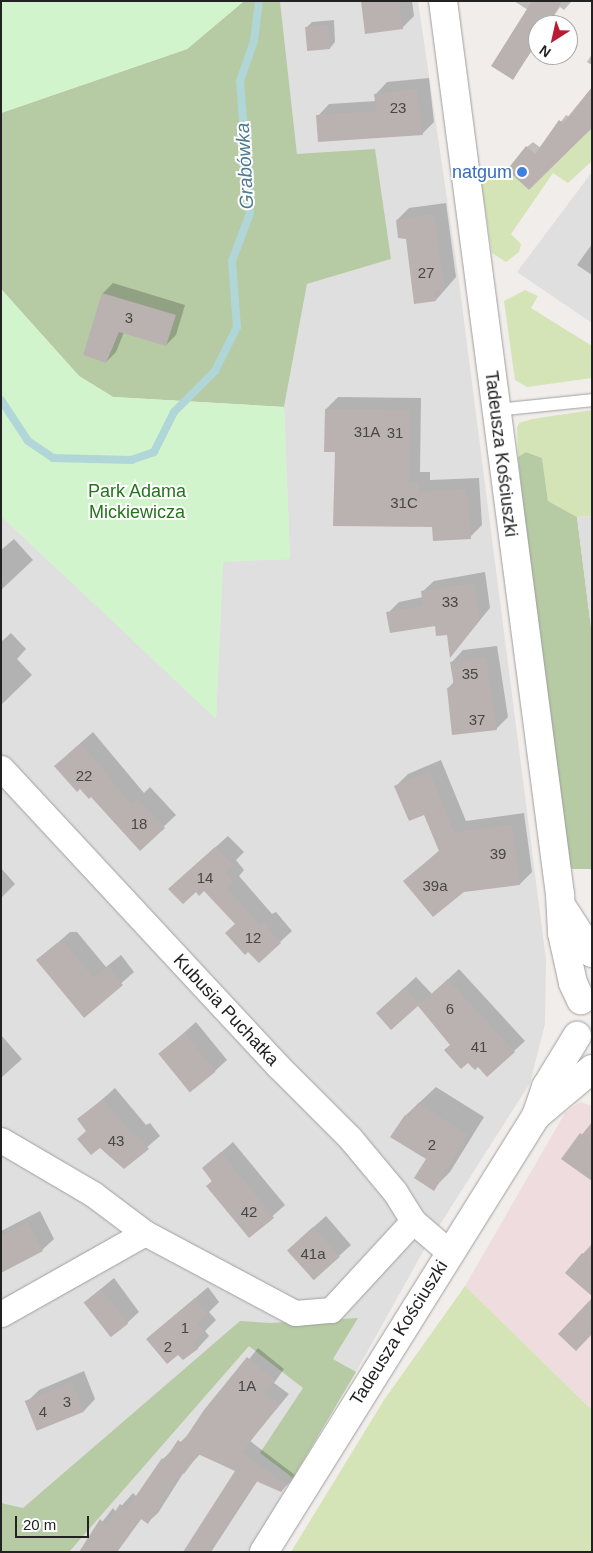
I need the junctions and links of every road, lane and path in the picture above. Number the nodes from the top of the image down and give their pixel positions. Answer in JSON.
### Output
{"nodes":[{"id":1,"x":443,"y":1,"type":"edge"},
{"id":2,"x":592,"y":400,"type":"edge"},
{"id":3,"x":496,"y":410,"type":"junction"},
{"id":4,"x":1,"y":768,"type":"edge"},
{"id":5,"x":561,"y":906,"type":"junction"},
{"id":6,"x":592,"y":953,"type":"edge"},
{"id":7,"x":586,"y":996,"type":"edge"},
{"id":8,"x":584,"y":1044,"type":"edge"},
{"id":9,"x":592,"y":1069,"type":"edge"},
{"id":10,"x":536,"y":1116,"type":"junction"},
{"id":11,"x":1,"y":1140,"type":"edge"},
{"id":12,"x":413,"y":1221,"type":"junction"},
{"id":13,"x":144,"y":1233,"type":"junction"},
{"id":14,"x":449,"y":1252,"type":"junction"},
{"id":15,"x":1,"y":1314,"type":"edge"},
{"id":16,"x":264,"y":1552,"type":"edge"}],
"edges":[{"from":1,"to":3,"type":"street","name":"Tadeusza Kościuszki"},
{"from":2,"to":3,"type":"lane"},
{"from":3,"to":5,"type":"street","name":"Tadeusza Kościuszki"},
{"from":4,"to":12,"type":"street","name":"Kubusia Puchatka"},
{"from":5,"to":6,"type":"street","name":"Tadeusza Kościuszki"},
{"from":5,"to":7,"type":"street","name":"Tadeusza Kościuszki"},
{"from":7,"to":8,"type":"street"},
{"from":8,"to":10,"type":"street","name":"Tadeusza Kościuszki"},
{"from":9,"to":10,"type":"street","name":"Tadeusza Kościuszki"},
{"from":10,"to":14,"type":"street","name":"Tadeusza Kościuszki"},
{"from":11,"to":13,"type":"street"},
{"from":12,"to":13,"type":"street"},
{"from":12,"to":14,"type":"street","name":"Kubusia Puchatka"},
{"from":13,"to":15,"type":"street"},
{"from":14,"to":16,"type":"street","name":"Tadeusza Kościuszki"}]}
